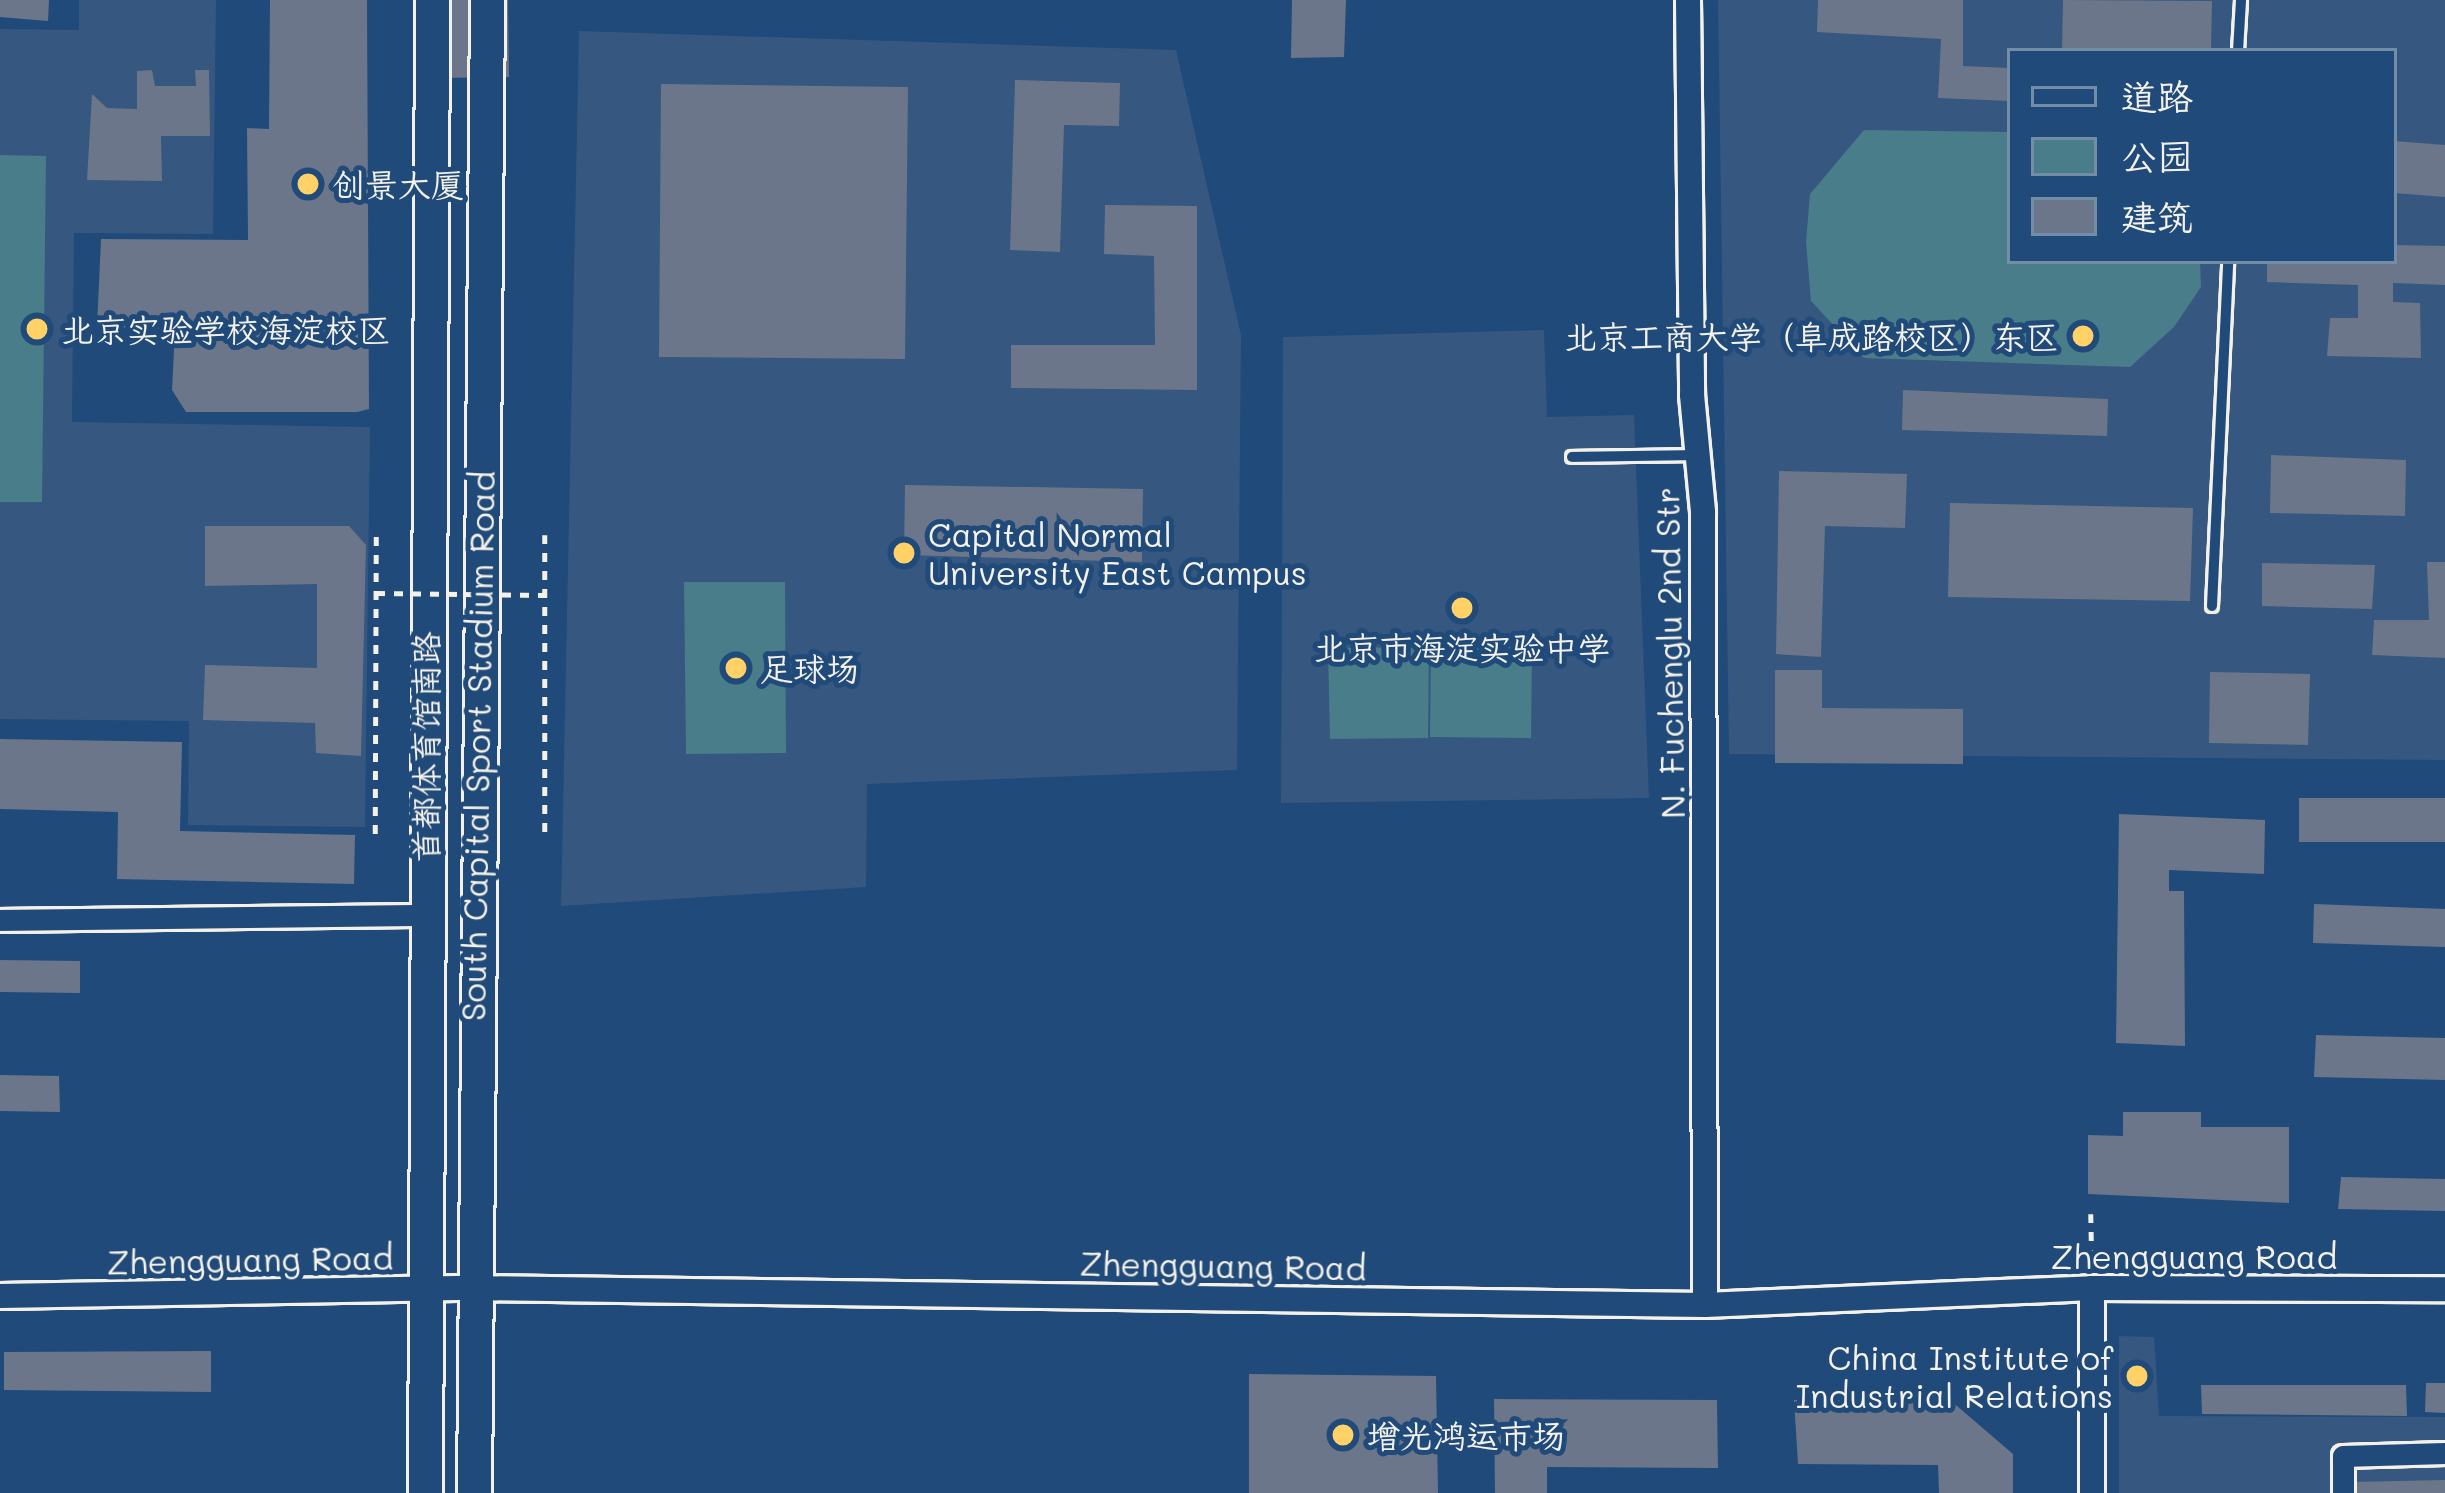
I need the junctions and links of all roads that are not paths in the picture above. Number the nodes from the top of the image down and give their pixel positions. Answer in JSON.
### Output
{"nodes":[{"id":1,"x":432,"y":0,"type":"edge"},
{"id":2,"x":487,"y":0,"type":"edge"},
{"id":3,"x":1688,"y":0,"type":"edge"},
{"id":4,"x":2241,"y":0,"type":"edge"},
{"id":5,"x":2238,"y":48,"type":"edge"},
{"id":6,"x":2228,"y":264,"type":"edge"},
{"id":7,"x":1697,"y":455,"type":"junction"},
{"id":8,"x":1572,"y":458,"type":"dead end"},
{"id":9,"x":2212,"y":607,"type":"dead end"},
{"id":10,"x":426,"y":915,"type":"junction"},
{"id":11,"x":0,"y":920,"type":"edge"},
{"id":12,"x":422,"y":1288,"type":"junction"},
{"id":13,"x":471,"y":1288,"type":"junction"},
{"id":14,"x":2092,"y":1288,"type":"junction"},
{"id":15,"x":2445,"y":1289,"type":"edge"},
{"id":16,"x":0,"y":1296,"type":"edge"},
{"id":17,"x":1706,"y":1305,"type":"junction"},
{"id":18,"x":2445,"y":1454,"type":"edge"},
{"id":19,"x":425,"y":1493,"type":"edge"},
{"id":20,"x":474,"y":1493,"type":"edge"},
{"id":21,"x":2092,"y":1493,"type":"edge"},
{"id":22,"x":2343,"y":1493,"type":"edge"}],
"edges":[{"from":1,"to":10,"type":"main road","name":"首都体育馆南路"},
{"from":2,"to":13,"type":"main road","name":"South Capital Sport Stadium Road"},
{"from":3,"to":7,"type":"street","name":"N. Fuchenglu 2nd Str"},
{"from":4,"to":5,"type":"lane"},
{"from":6,"to":9,"type":"lane"},
{"from":7,"to":8,"type":"lane"},
{"from":7,"to":17,"type":"street","name":"N. Fuchenglu 2nd Str"},
{"from":10,"to":11,"type":"street"},
{"from":10,"to":12,"type":"main road","name":"首都体育馆南路"},
{"from":12,"to":13,"type":"street","name":"Zhengguang Road"},
{"from":12,"to":16,"type":"street","name":"Zhengguang Road"},
{"from":12,"to":19,"type":"main road","name":"首都体育馆南路"},
{"from":13,"to":17,"type":"street","name":"Zhengguang Road"},
{"from":13,"to":20,"type":"main road","name":"South Capital Sport Stadium Road"},
{"from":14,"to":15,"type":"street","name":"Zhengguang Road"},
{"from":14,"to":17,"type":"street","name":"Zhengguang Road"},
{"from":14,"to":21,"type":"street"},
{"from":18,"to":22,"type":"street"}]}
